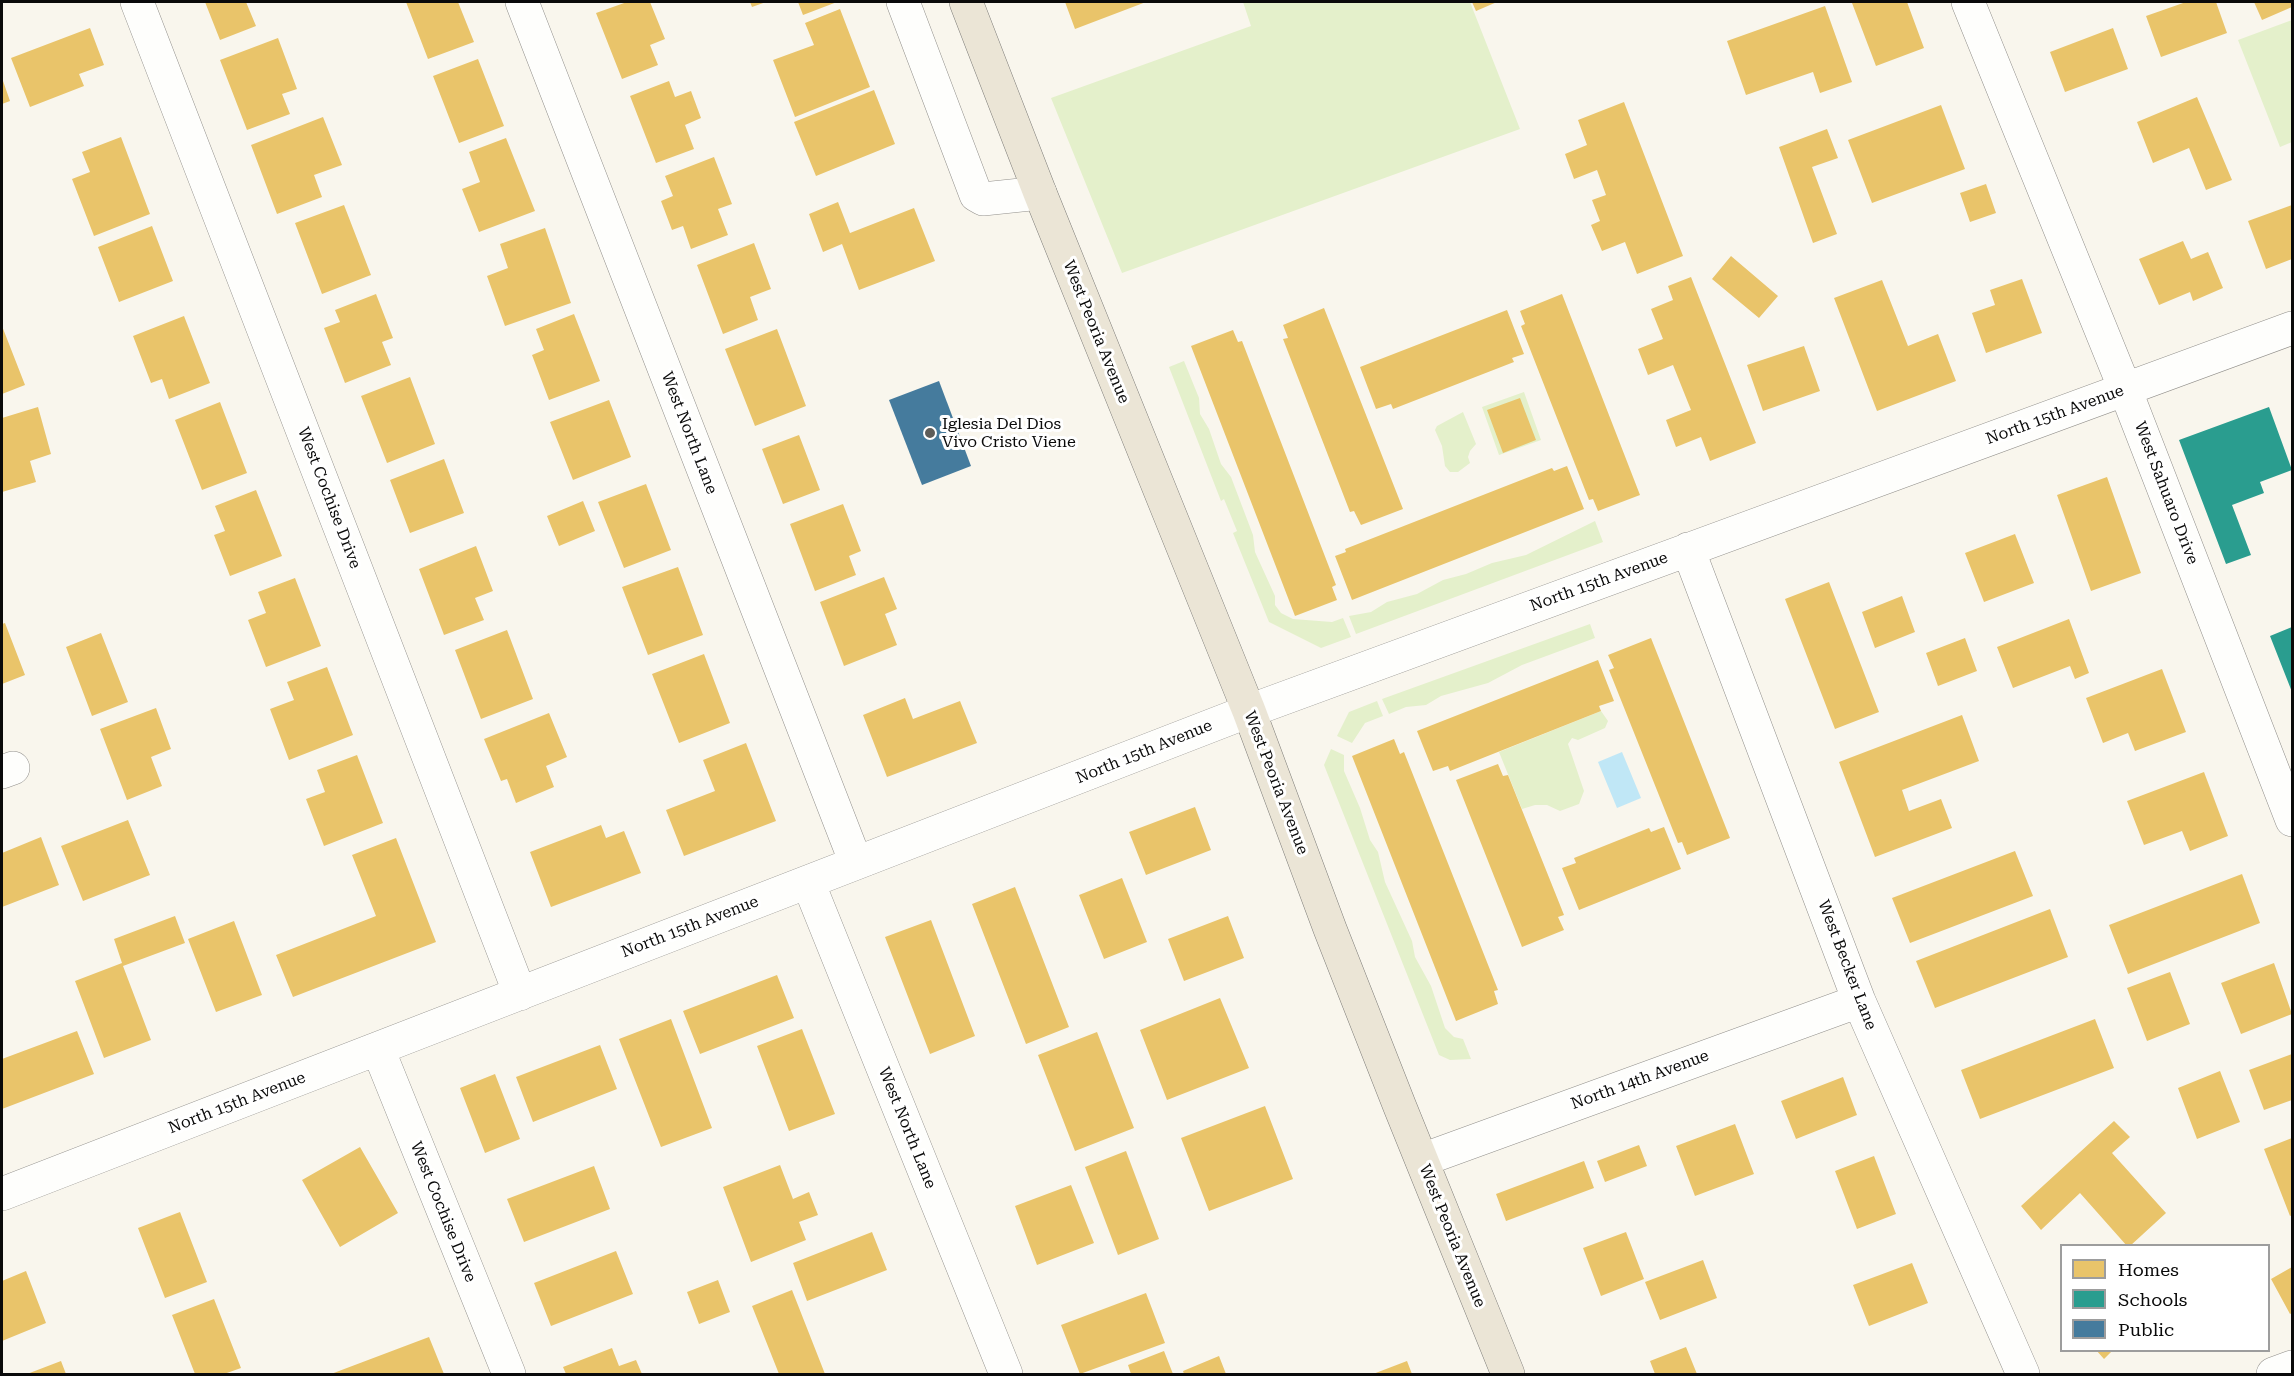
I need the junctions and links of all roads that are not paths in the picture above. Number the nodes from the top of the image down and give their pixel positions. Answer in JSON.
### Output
{"nodes":[{"id":1,"x":137,"y":2,"type":"edge"},
{"id":2,"x":522,"y":2,"type":"edge"},
{"id":3,"x":903,"y":2,"type":"edge"},
{"id":4,"x":966,"y":2,"type":"edge"},
{"id":5,"x":1968,"y":2,"type":"edge"},
{"id":6,"x":1040,"y":193,"type":"junction"},
{"id":7,"x":2292,"y":328,"type":"edge"},
{"id":8,"x":2125,"y":389,"type":"junction"},
{"id":9,"x":1688,"y":549,"type":"junction"},
{"id":10,"x":1249,"y":711,"type":"junction"},
{"id":11,"x":2292,"y":820,"type":"edge"},
{"id":12,"x":856,"y":863,"type":"junction"},
{"id":13,"x":808,"y":882,"type":"junction"},
{"id":14,"x":520,"y":994,"type":"junction"},
{"id":15,"x":1859,"y":1001,"type":"junction"},
{"id":16,"x":378,"y":1049,"type":"junction"},
{"id":17,"x":1422,"y":1160,"type":"junction"},
{"id":18,"x":2,"y":1194,"type":"edge"},
{"id":19,"x":2292,"y":1367,"type":"edge"},
{"id":20,"x":508,"y":1374,"type":"edge"},
{"id":21,"x":1006,"y":1374,"type":"edge"},
{"id":22,"x":1508,"y":1374,"type":"edge"},
{"id":23,"x":2023,"y":1374,"type":"edge"},
{"id":24,"x":2273,"y":1374,"type":"edge"}],
"edges":[{"from":1,"to":14,"type":"street","name":"West Cochise Drive"},
{"from":2,"to":12,"type":"street","name":"West North Lane"},
{"from":3,"to":6,"type":"street"},
{"from":4,"to":6,"type":"main road","name":"West Peoria Avenue"},
{"from":5,"to":8,"type":"street","name":"West Sahuaro Drive"},
{"from":6,"to":10,"type":"main road","name":"West Peoria Avenue"},
{"from":7,"to":8,"type":"street","name":"North 15th Avenue"},
{"from":8,"to":9,"type":"street","name":"North 15th Avenue"},
{"from":8,"to":11,"type":"street","name":"West Sahuaro Drive"},
{"from":9,"to":10,"type":"street","name":"North 15th Avenue"},
{"from":9,"to":15,"type":"street","name":"West Becker Lane"},
{"from":10,"to":12,"type":"street","name":"North 15th Avenue"},
{"from":10,"to":17,"type":"main road","name":"West Peoria Avenue"},
{"from":12,"to":13,"type":"street","name":"North 15th Avenue"},
{"from":13,"to":14,"type":"street","name":"North 15th Avenue"},
{"from":13,"to":21,"type":"street","name":"West North Lane"},
{"from":14,"to":16,"type":"street","name":"North 15th Avenue"},
{"from":15,"to":17,"type":"street","name":"North 14th Avenue"},
{"from":15,"to":23,"type":"street","name":"West Becker Lane"},
{"from":16,"to":18,"type":"street","name":"North 15th Avenue"},
{"from":16,"to":20,"type":"street","name":"West Cochise Drive"},
{"from":17,"to":22,"type":"main road","name":"West Peoria Avenue"},
{"from":19,"to":24,"type":"street"}]}
